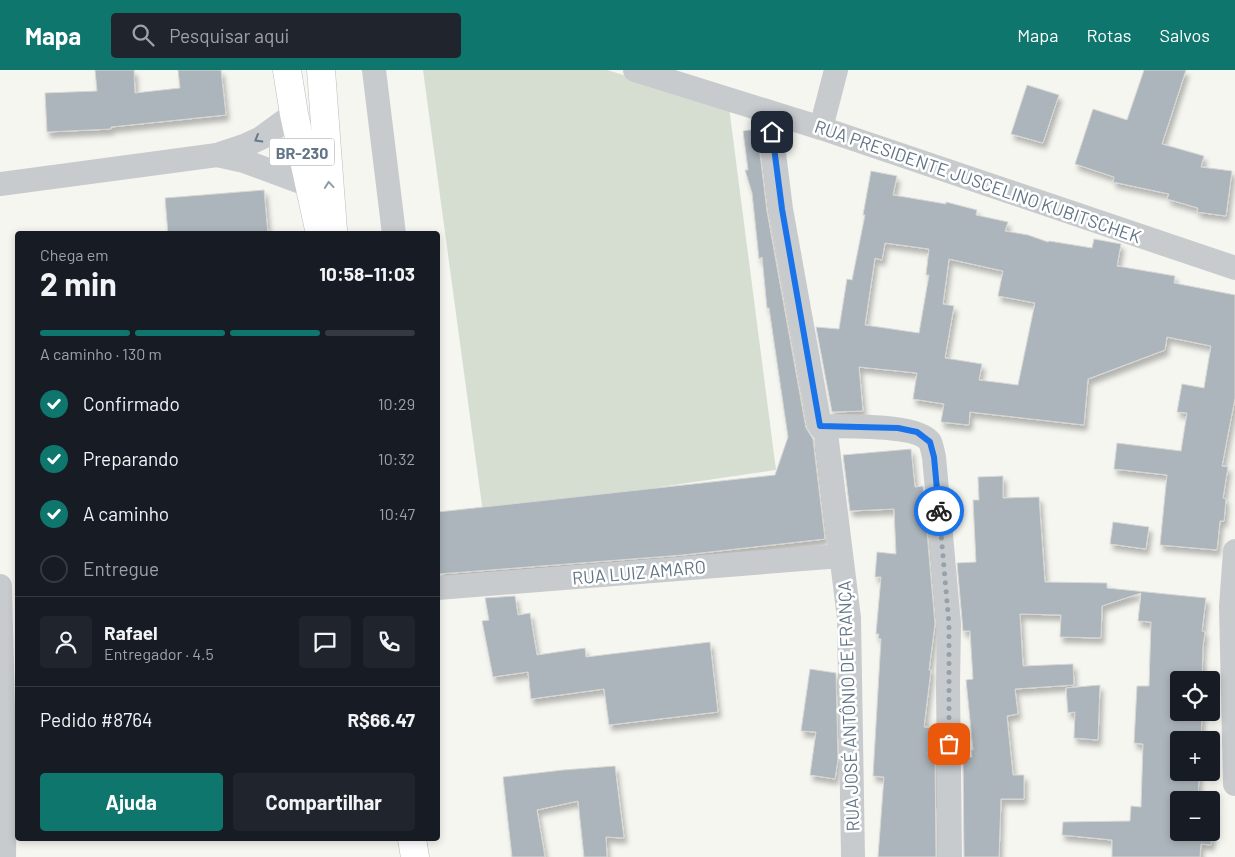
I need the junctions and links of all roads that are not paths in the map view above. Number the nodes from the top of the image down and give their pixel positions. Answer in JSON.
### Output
{"nodes":[{"id":1,"x":287,"y":70,"type":"edge"},
{"id":2,"x":321,"y":70,"type":"edge"},
{"id":3,"x":374,"y":70,"type":"edge"},
{"id":4,"x":635,"y":70,"type":"edge"},
{"id":5,"x":836,"y":70,"type":"edge"},
{"id":6,"x":769,"y":113,"type":"junction"},
{"id":7,"x":294,"y":114,"type":"junction"},
{"id":8,"x":822,"y":128,"type":"junction"},
{"id":9,"x":217,"y":155,"type":"junction"},
{"id":10,"x":0,"y":184,"type":"edge"},
{"id":11,"x":309,"y":185,"type":"junction"},
{"id":12,"x":319,"y":231,"type":"edge"},
{"id":13,"x":333,"y":231,"type":"edge"},
{"id":14,"x":394,"y":231,"type":"edge"},
{"id":15,"x":1235,"y":268,"type":"edge"},
{"id":16,"x":820,"y":426,"type":"junction"},
{"id":17,"x":1235,"y":551,"type":"edge"},
{"id":18,"x":841,"y":556,"type":"junction"},
{"id":19,"x":0,"y":586,"type":"edge"},
{"id":20,"x":440,"y":588,"type":"edge"},
{"id":21,"x":6,"y":648,"type":"edge"},
{"id":22,"x":1235,"y":784,"type":"edge"},
{"id":23,"x":11,"y":790,"type":"edge"},
{"id":24,"x":412,"y":841,"type":"edge"},
{"id":25,"x":4,"y":857,"type":"edge"},
{"id":26,"x":414,"y":857,"type":"edge"},
{"id":27,"x":853,"y":857,"type":"edge"},
{"id":28,"x":950,"y":857,"type":"edge"}],
"edges":[{"from":1,"to":7,"type":"main road","number":"BR-230"},
{"from":13,"to":2,"type":"main road","number":"BR-230","one_way":true},
{"from":3,"to":14,"type":"street"},
{"from":4,"to":6,"type":"street","name":"RUA PRESIDENTE JUSCELINO KUBITSCHEK"},
{"from":5,"to":8,"type":"street"},
{"from":6,"to":8,"type":"street","name":"RUA PRESIDENTE JUSCELINO KUBITSCHEK"},
{"from":6,"to":16,"type":"street","name":"RUA JOSÉ ANTÔNIO DE FRANÇA"},
{"from":7,"to":9,"type":"street","one_way":true},
{"from":7,"to":11,"type":"main road","number":"BR-230"},
{"from":8,"to":15,"type":"street","name":"RUA PRESIDENTE JUSCELINO KUBITSCHEK"},
{"from":9,"to":10,"type":"street"},
{"from":9,"to":11,"type":"street"},
{"from":11,"to":12,"type":"main road","number":"BR-230"},
{"from":16,"to":18,"type":"street","name":"RUA JOSÉ ANTÔNIO DE FRANÇA"},
{"from":16,"to":28,"type":"street"},
{"from":17,"to":22,"type":"street"},
{"from":18,"to":20,"type":"street","name":"RUA LUIZ AMARO"},
{"from":18,"to":27,"type":"street","name":"RUA JOSÉ ANTÔNIO DE FRANÇA"},
{"from":19,"to":21,"type":"street"},
{"from":21,"to":23,"type":"street"},
{"from":23,"to":25,"type":"street"},
{"from":24,"to":26,"type":"main road"}]}
